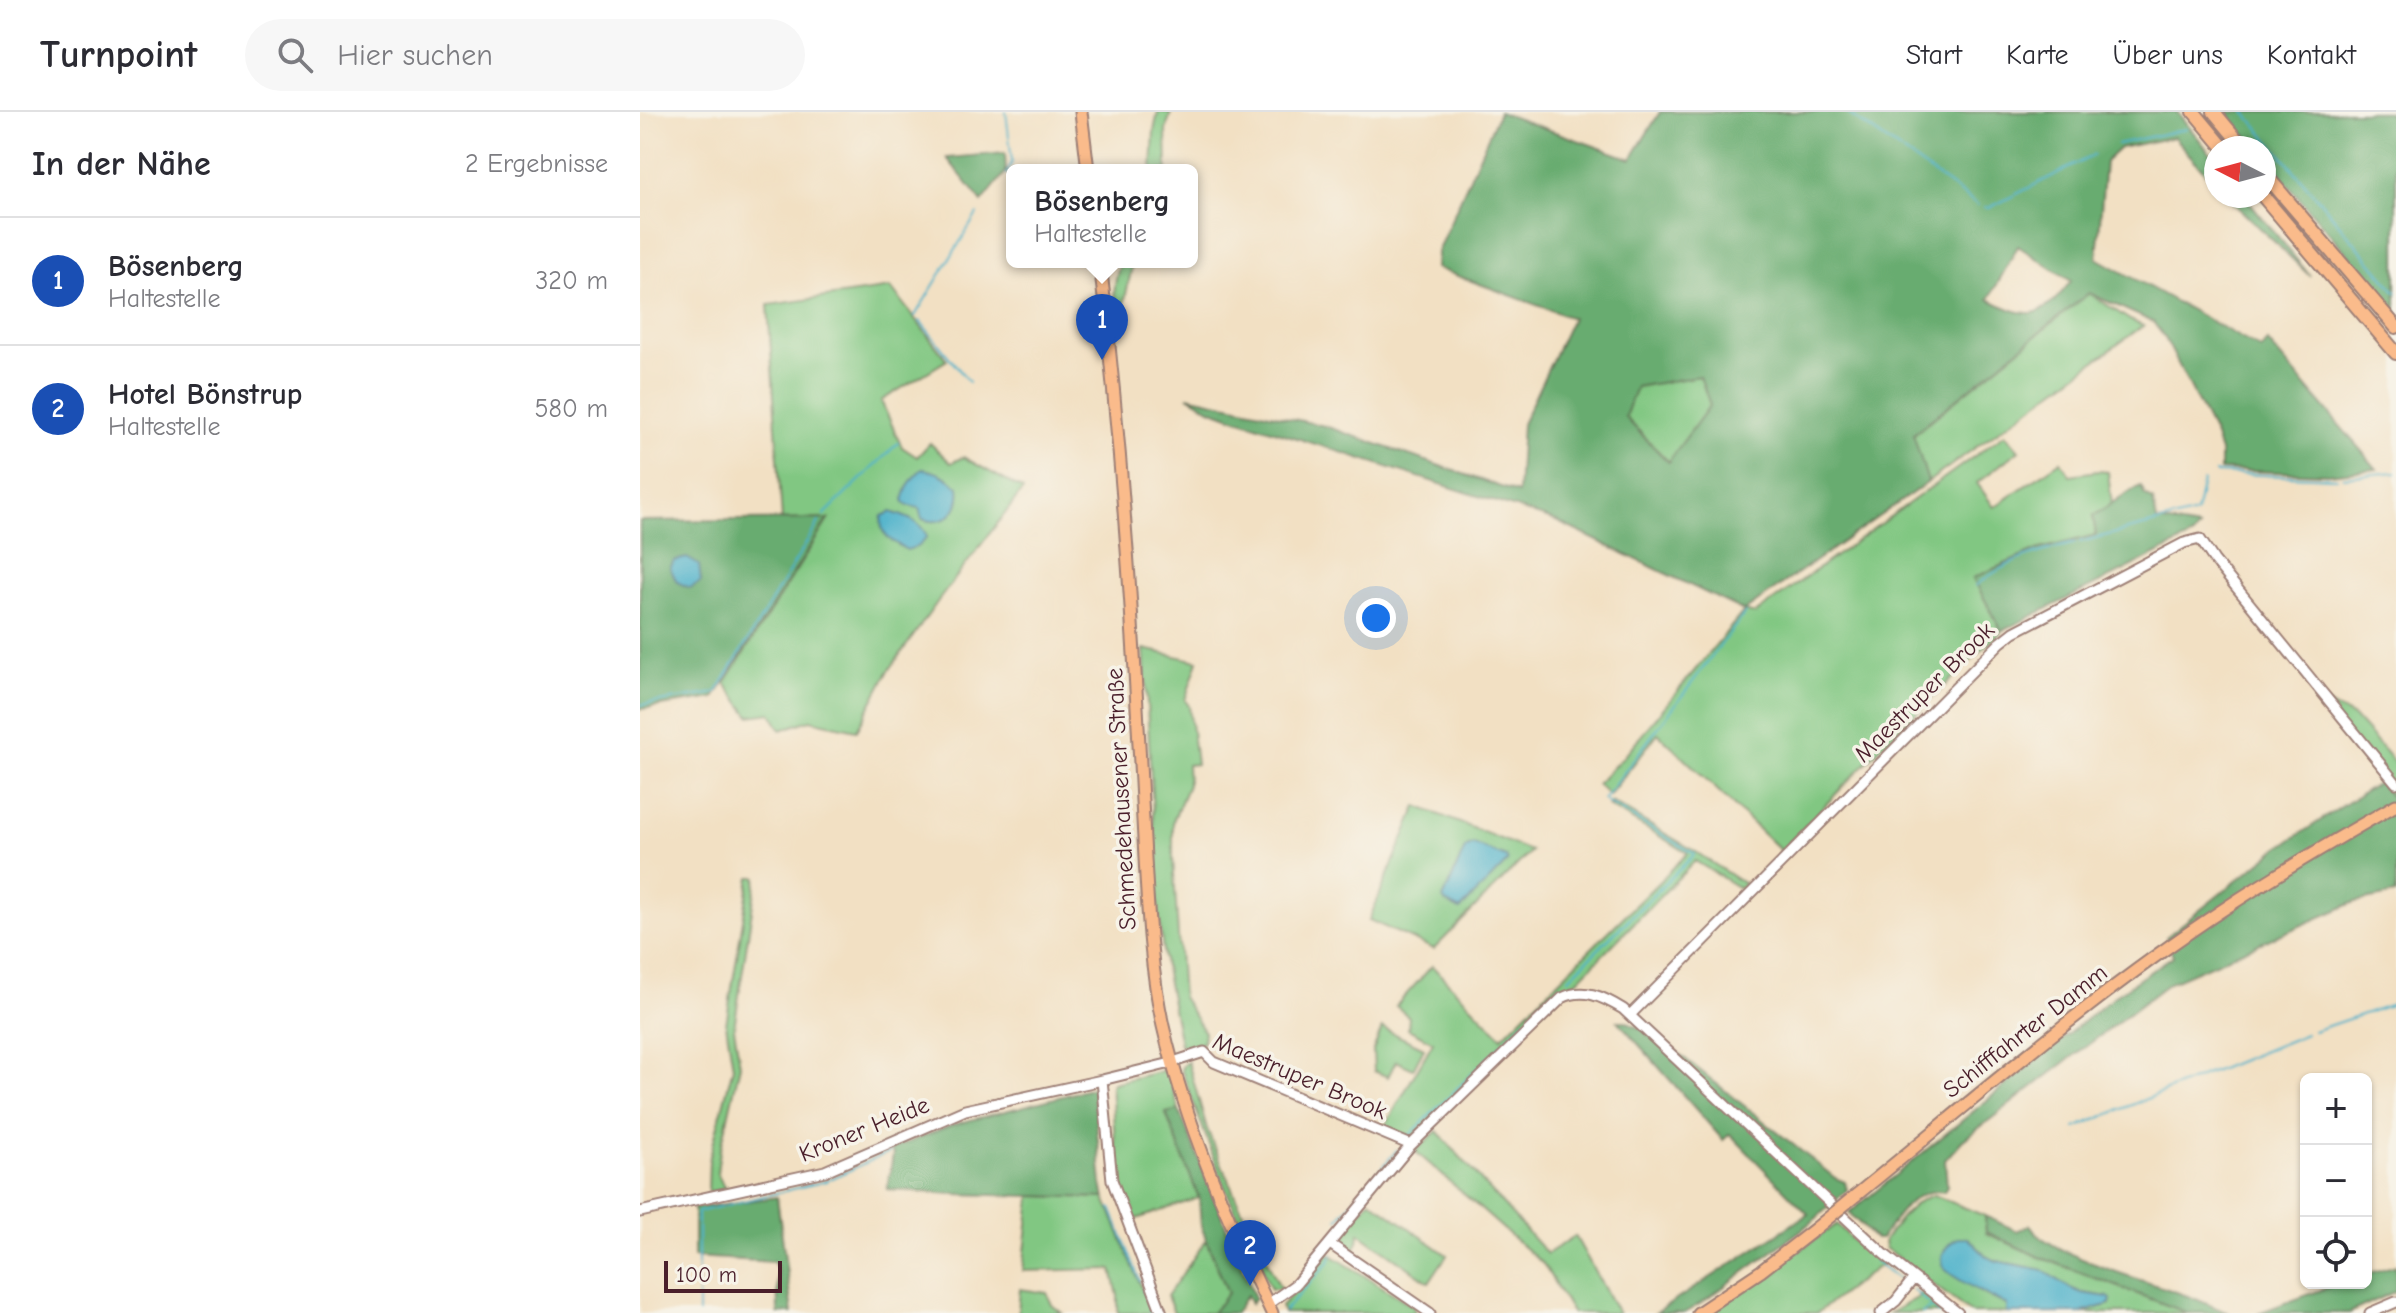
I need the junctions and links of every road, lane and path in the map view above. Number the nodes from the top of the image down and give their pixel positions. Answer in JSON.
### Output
{"nodes":[{"id":1,"x":1081,"y":112,"type":"edge"},
{"id":2,"x":2194,"y":112,"type":"edge"},
{"id":3,"x":2214,"y":112,"type":"edge"},
{"id":4,"x":2214,"y":136,"type":"edge"},
{"id":5,"x":2234,"y":136,"type":"edge"},
{"id":6,"x":1087,"y":164,"type":"edge"},
{"id":7,"x":2276,"y":187,"type":"edge"},
{"id":8,"x":2273,"y":208,"type":"edge"},
{"id":9,"x":1101,"y":268,"type":"edge"},
{"id":10,"x":2396,"y":327,"type":"edge"},
{"id":11,"x":2396,"y":353,"type":"edge"},
{"id":12,"x":2396,"y":783,"type":"edge"},
{"id":13,"x":2396,"y":805,"type":"edge"},
{"id":14,"x":1630,"y":1015,"type":"junction"},
{"id":15,"x":1172,"y":1062,"type":"junction"},
{"id":16,"x":1102,"y":1080,"type":"junction"},
{"id":17,"x":1411,"y":1145,"type":"junction"},
{"id":18,"x":640,"y":1212,"type":"edge"},
{"id":19,"x":1330,"y":1244,"type":"junction"},
{"id":20,"x":1914,"y":1278,"type":"junction"},
{"id":21,"x":2396,"y":1302,"type":"edge"},
{"id":22,"x":1270,"y":1308,"type":"edge"},
{"id":23,"x":1425,"y":1311,"type":"edge"},
{"id":24,"x":1162,"y":1313,"type":"edge"},
{"id":25,"x":1698,"y":1313,"type":"edge"},
{"id":26,"x":1881,"y":1313,"type":"edge"},
{"id":27,"x":1958,"y":1313,"type":"edge"},
{"id":28,"x":2370,"y":1313,"type":"edge"}],
"edges":[{"from":1,"to":6,"type":"main road"},
{"from":2,"to":4,"type":"highway"},
{"from":3,"to":5,"type":"highway"},
{"from":7,"to":10,"type":"highway"},
{"from":8,"to":11,"type":"highway"},
{"from":9,"to":15,"type":"main road","name":"Schmedehausener Straße"},
{"from":12,"to":14,"type":"street","name":"Maestruper Brook"},
{"from":13,"to":25,"type":"main road","name":"Schifffahrter Damm","bridge":true},
{"from":14,"to":17,"type":"street"},
{"from":14,"to":20,"type":"street"},
{"from":15,"to":16,"type":"street","name":"Kroner Heide"},
{"from":15,"to":17,"type":"street","name":"Maestruper Brook"},
{"from":15,"to":22,"type":"main road","name":"Schmedehausener Straße"},
{"from":16,"to":18,"type":"street","name":"Kroner Heide"},
{"from":16,"to":24,"type":"street"},
{"from":17,"to":19,"type":"street"},
{"from":19,"to":22,"type":"street"},
{"from":19,"to":23,"type":"street"},
{"from":20,"to":26,"type":"street"},
{"from":20,"to":27,"type":"street"},
{"from":21,"to":28,"type":"street"}]}
